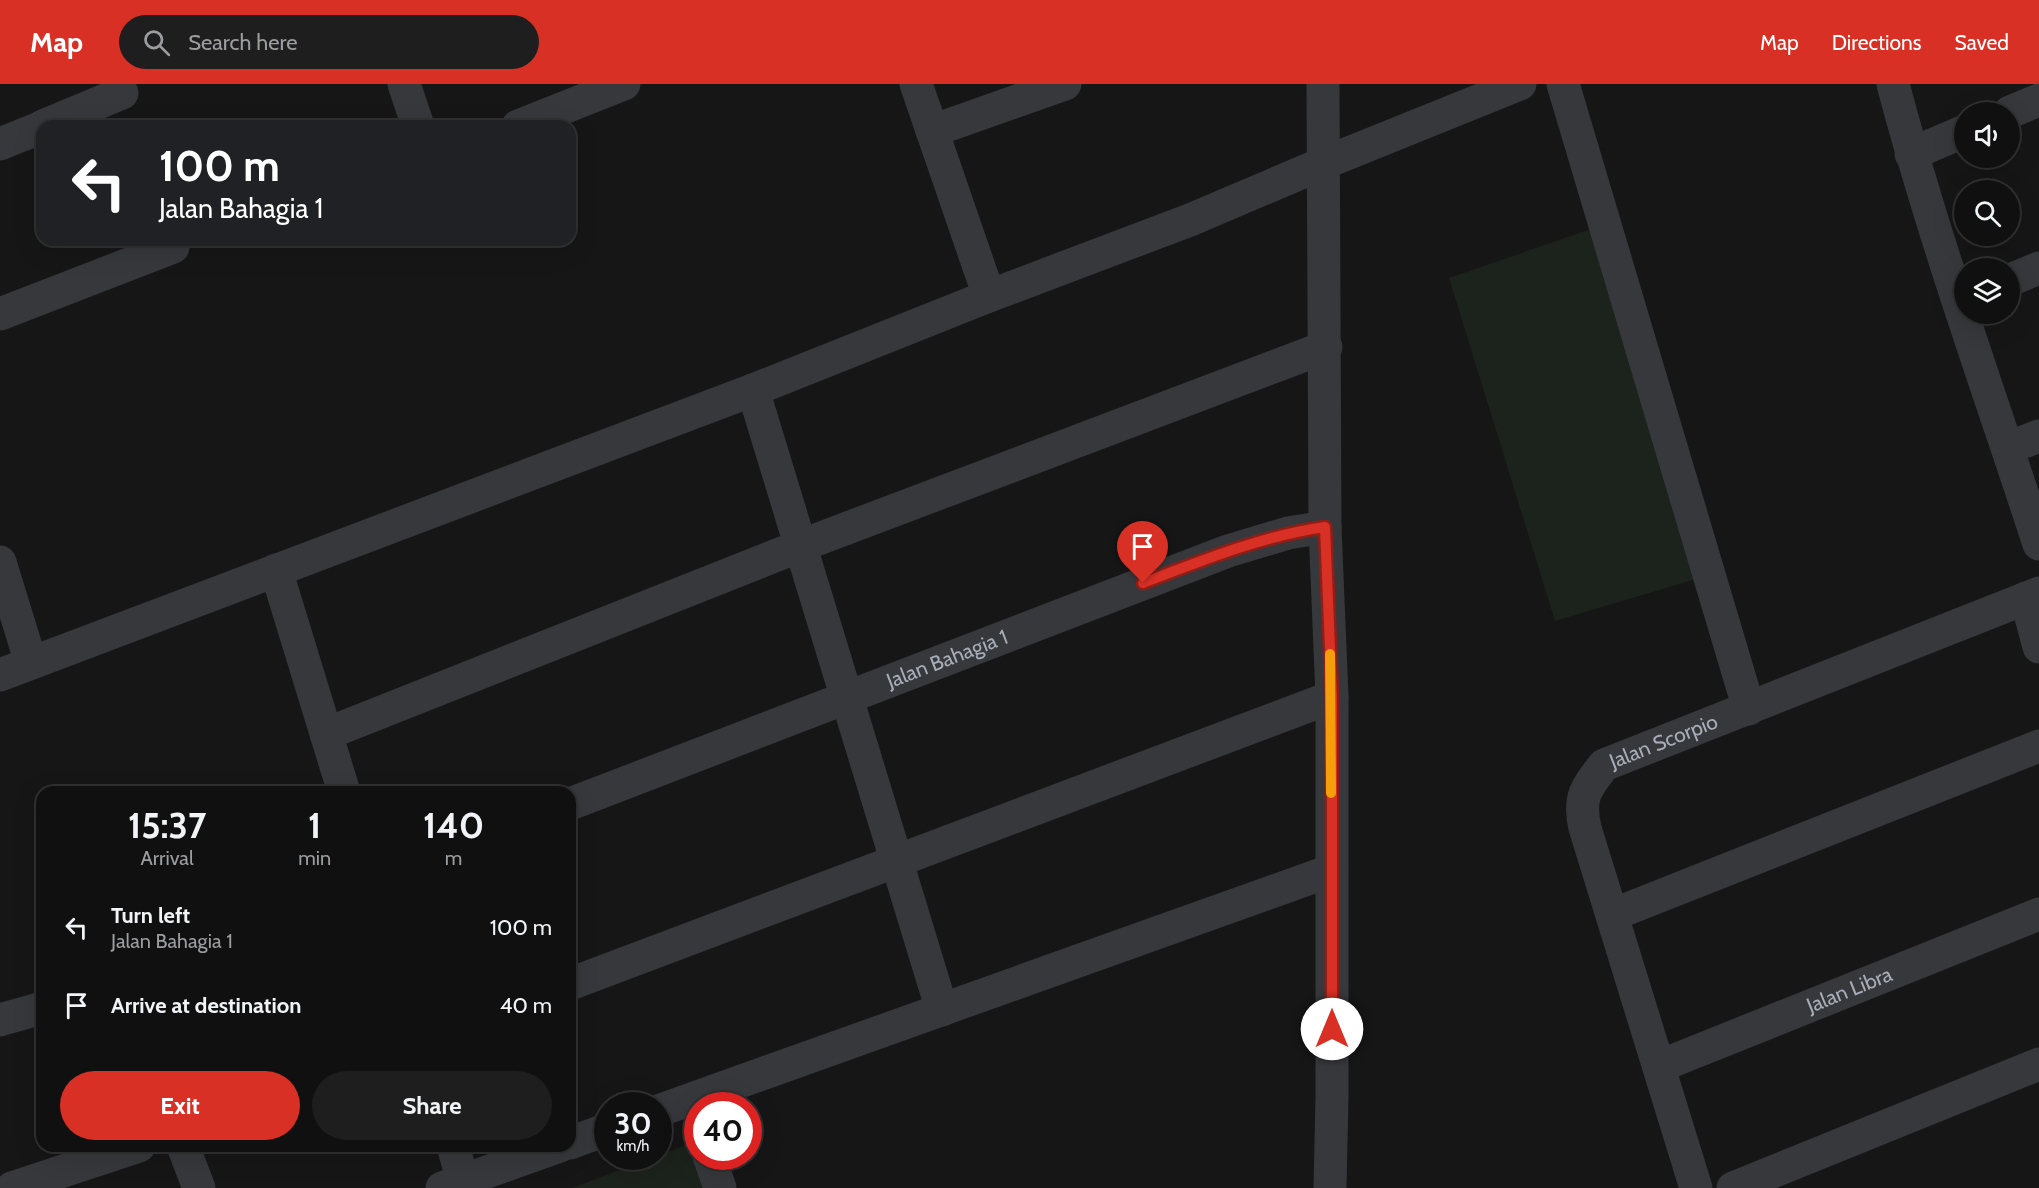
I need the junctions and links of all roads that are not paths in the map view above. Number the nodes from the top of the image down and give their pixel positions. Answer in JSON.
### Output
{"nodes":[{"id":1,"x":404,"y":84,"type":"edge"},
{"id":2,"x":624,"y":84,"type":"edge"},
{"id":3,"x":916,"y":84,"type":"edge"},
{"id":4,"x":1065,"y":84,"type":"edge"},
{"id":5,"x":1323,"y":84,"type":"edge"},
{"id":6,"x":1520,"y":84,"type":"edge"},
{"id":7,"x":1563,"y":84,"type":"edge"},
{"id":8,"x":1893,"y":84,"type":"edge"},
{"id":9,"x":122,"y":93,"type":"dead end"},
{"id":10,"x":2039,"y":100,"type":"edge"},
{"id":11,"x":2020,"y":108,"type":"edge"},
{"id":12,"x":57,"y":120,"type":"edge"},
{"id":13,"x":416,"y":120,"type":"edge"},
{"id":14,"x":533,"y":120,"type":"edge"},
{"id":15,"x":36,"y":129,"type":"edge"},
{"id":16,"x":932,"y":131,"type":"junction"},
{"id":17,"x":1954,"y":136,"type":"edge"},
{"id":18,"x":0,"y":144,"type":"edge"},
{"id":19,"x":1911,"y":154,"type":"junction"},
{"id":20,"x":1324,"y":163,"type":"junction"},
{"id":21,"x":173,"y":247,"type":"dead end"},
{"id":22,"x":2039,"y":268,"type":"edge"},
{"id":23,"x":2020,"y":276,"type":"edge"},
{"id":24,"x":1954,"y":277,"type":"edge"},
{"id":25,"x":988,"y":296,"type":"junction"},
{"id":26,"x":0,"y":314,"type":"edge"},
{"id":27,"x":1969,"y":324,"type":"edge"},
{"id":28,"x":1326,"y":347,"type":"junction"},
{"id":29,"x":753,"y":390,"type":"junction"},
{"id":30,"x":2039,"y":436,"type":"edge"},
{"id":31,"x":2008,"y":448,"type":"junction"},
{"id":32,"x":1325,"y":527,"type":"junction"},
{"id":33,"x":2039,"y":544,"type":"edge"},
{"id":34,"x":800,"y":546,"type":"junction"},
{"id":35,"x":0,"y":562,"type":"edge"},
{"id":36,"x":276,"y":570,"type":"junction"},
{"id":37,"x":2033,"y":595,"type":"edge"},
{"id":38,"x":2039,"y":647,"type":"edge"},
{"id":39,"x":31,"y":663,"type":"junction"},
{"id":40,"x":0,"y":675,"type":"edge"},
{"id":41,"x":846,"y":697,"type":"junction"},
{"id":42,"x":1332,"y":697,"type":"junction"},
{"id":43,"x":1749,"y":709,"type":"junction"},
{"id":44,"x":326,"y":734,"type":"junction"},
{"id":45,"x":2039,"y":746,"type":"edge"},
{"id":46,"x":342,"y":786,"type":"edge"},
{"id":47,"x":576,"y":802,"type":"edge"},
{"id":48,"x":896,"y":860,"type":"junction"},
{"id":49,"x":1330,"y":871,"type":"junction"},
{"id":50,"x":2039,"y":914,"type":"edge"},
{"id":51,"x":1612,"y":915,"type":"junction"},
{"id":52,"x":576,"y":982,"type":"edge"},
{"id":53,"x":36,"y":1010,"type":"edge"},
{"id":54,"x":942,"y":1010,"type":"junction"},
{"id":55,"x":0,"y":1020,"type":"edge"},
{"id":56,"x":2039,"y":1064,"type":"edge"},
{"id":57,"x":1660,"y":1066,"type":"junction"},
{"id":58,"x":741,"y":1092,"type":"edge"},
{"id":59,"x":594,"y":1134,"type":"edge"},
{"id":60,"x":576,"y":1141,"type":"edge"},
{"id":61,"x":121,"y":1152,"type":"edge"},
{"id":62,"x":185,"y":1152,"type":"edge"},
{"id":63,"x":453,"y":1152,"type":"edge"},
{"id":64,"x":543,"y":1152,"type":"edge"},
{"id":65,"x":714,"y":1170,"type":"edge"},
{"id":66,"x":453,"y":1184,"type":"edge"},
{"id":67,"x":12,"y":1188,"type":"edge"},
{"id":68,"x":199,"y":1188,"type":"edge"},
{"id":69,"x":720,"y":1188,"type":"edge"},
{"id":70,"x":1330,"y":1188,"type":"edge"},
{"id":71,"x":1696,"y":1188,"type":"edge"},
{"id":72,"x":1733,"y":1188,"type":"edge"}],
"edges":[{"from":1,"to":13,"type":"street"},
{"from":2,"to":14,"type":"street"},
{"from":3,"to":16,"type":"street"},
{"from":4,"to":16,"type":"street"},
{"from":5,"to":20,"type":"street"},
{"from":6,"to":20,"type":"street"},
{"from":7,"to":43,"type":"street"},
{"from":8,"to":19,"type":"street"},
{"from":9,"to":12,"type":"street"},
{"from":10,"to":11,"type":"street"},
{"from":15,"to":18,"type":"street"},
{"from":16,"to":25,"type":"street"},
{"from":17,"to":19,"type":"street"},
{"from":19,"to":24,"type":"street"},
{"from":20,"to":25,"type":"street"},
{"from":20,"to":28,"type":"street"},
{"from":21,"to":26,"type":"street"},
{"from":22,"to":23,"type":"street"},
{"from":25,"to":29,"type":"street"},
{"from":27,"to":31,"type":"street"},
{"from":28,"to":32,"type":"street"},
{"from":28,"to":34,"type":"street"},
{"from":29,"to":34,"type":"street"},
{"from":29,"to":36,"type":"street"},
{"from":30,"to":31,"type":"street"},
{"from":31,"to":33,"type":"street"},
{"from":32,"to":41,"type":"street","name":"Jalan Bahagia 1"},
{"from":32,"to":42,"type":"street"},
{"from":34,"to":41,"type":"street"},
{"from":34,"to":44,"type":"street"},
{"from":35,"to":39,"type":"street"},
{"from":36,"to":39,"type":"street"},
{"from":36,"to":44,"type":"street"},
{"from":37,"to":38,"type":"street"},
{"from":37,"to":43,"type":"street","name":"Jalan Scorpio"},
{"from":39,"to":40,"type":"street"},
{"from":41,"to":47,"type":"street","name":"Jalan Bahagia 1"},
{"from":41,"to":48,"type":"street"},
{"from":42,"to":48,"type":"street"},
{"from":42,"to":49,"type":"street"},
{"from":43,"to":51,"type":"street","name":"Jalan Scorpio"},
{"from":44,"to":46,"type":"street"},
{"from":45,"to":51,"type":"street"},
{"from":48,"to":52,"type":"street"},
{"from":48,"to":54,"type":"street"},
{"from":49,"to":54,"type":"street"},
{"from":49,"to":70,"type":"street"},
{"from":50,"to":57,"type":"street","name":"Jalan Libra"},
{"from":51,"to":57,"type":"street","name":"Jalan Scorpio"},
{"from":53,"to":55,"type":"street"},
{"from":54,"to":58,"type":"street"},
{"from":56,"to":72,"type":"street"},
{"from":57,"to":71,"type":"street","name":"Jalan Scorpio"},
{"from":59,"to":60,"type":"street"},
{"from":61,"to":67,"type":"street"},
{"from":62,"to":68,"type":"street"},
{"from":63,"to":66,"type":"street"},
{"from":64,"to":66,"type":"street"},
{"from":65,"to":69,"type":"street"}]}
